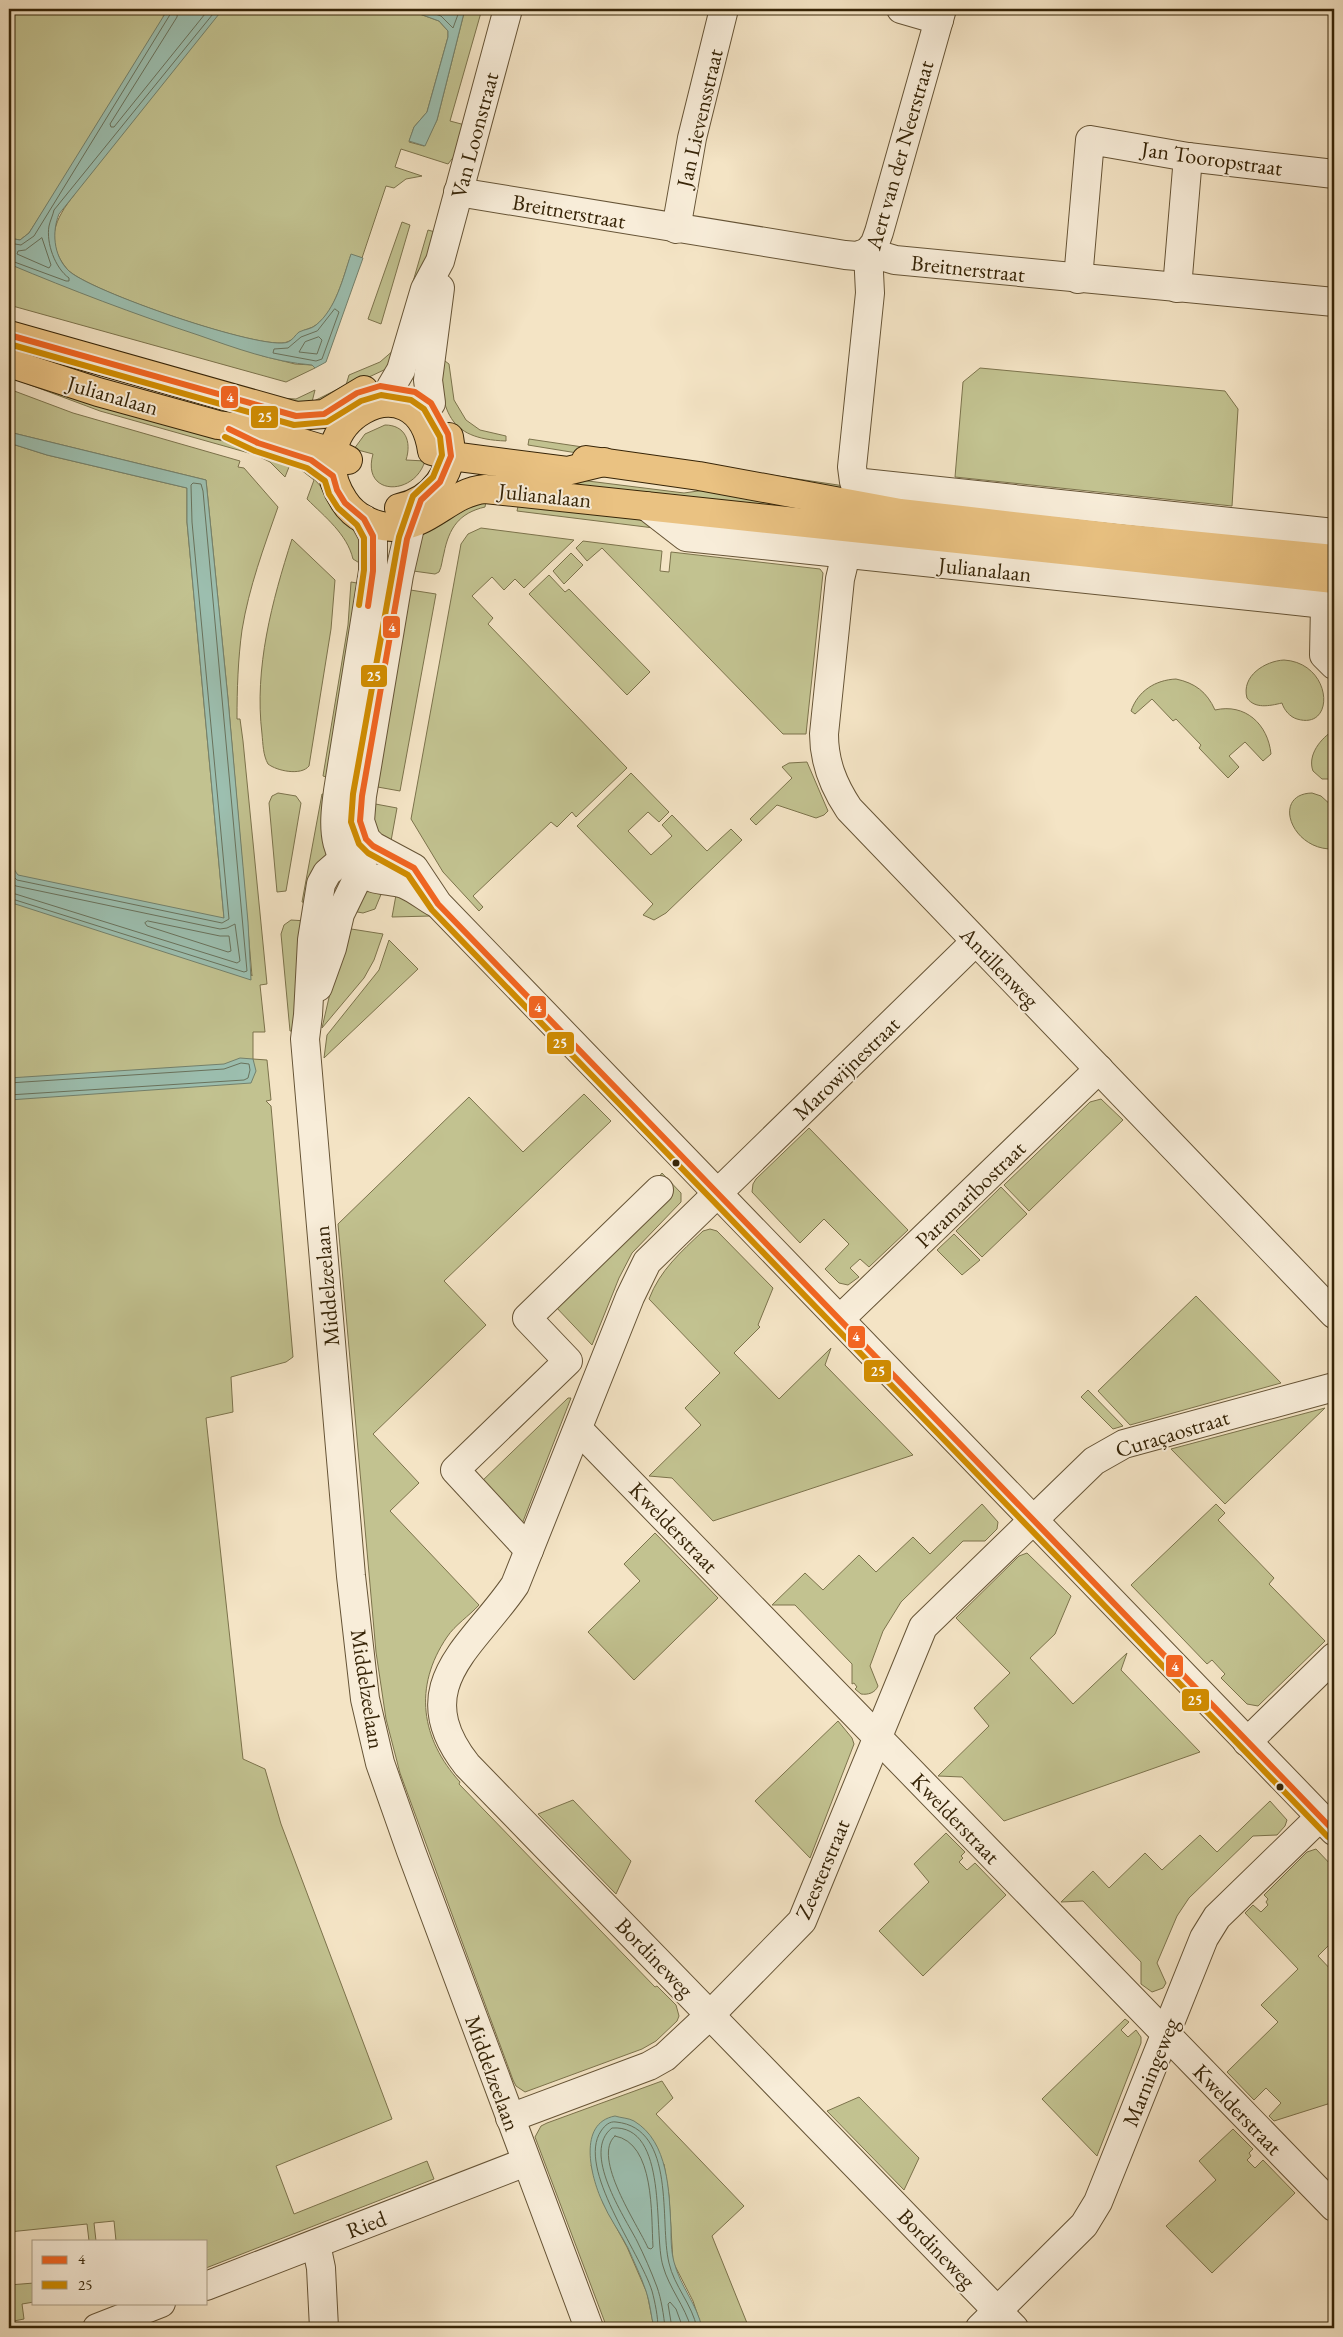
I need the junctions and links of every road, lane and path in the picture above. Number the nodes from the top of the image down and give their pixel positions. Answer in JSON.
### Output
{"nodes":[{"id":1,"x":508,"y":9,"type":"edge"},
{"id":2,"x":724,"y":9,"type":"edge"},
{"id":3,"x":901,"y":9,"type":"edge"},
{"id":4,"x":941,"y":14,"type":"edge"},
{"id":5,"x":1188,"y":157,"type":"junction"},
{"id":6,"x":1334,"y":174,"type":"edge"},
{"id":7,"x":458,"y":192,"type":"junction"},
{"id":8,"x":676,"y":229,"type":"junction"},
{"id":9,"x":868,"y":252,"type":"junction"},
{"id":10,"x":440,"y":261,"type":"junction"},
{"id":11,"x":1078,"y":279,"type":"junction"},
{"id":12,"x":1177,"y":288,"type":"junction"},
{"id":13,"x":1334,"y":302,"type":"edge"},
{"id":14,"x":9,"y":336,"type":"edge"},
{"id":15,"x":9,"y":363,"type":"edge"},
{"id":16,"x":371,"y":397,"type":"junction"},
{"id":17,"x":431,"y":403,"type":"junction"},
{"id":18,"x":449,"y":445,"type":"junction"},
{"id":19,"x":332,"y":464,"type":"junction"},
{"id":20,"x":854,"y":482,"type":"joint"},
{"id":21,"x":948,"y":493,"type":"junction"},
{"id":22,"x":646,"y":506,"type":"junction"},
{"id":23,"x":427,"y":509,"type":"junction"},
{"id":24,"x":900,"y":513,"type":"junction"},
{"id":25,"x":364,"y":519,"type":"junction"},
{"id":26,"x":1334,"y":534,"type":"edge"},
{"id":27,"x":846,"y":554,"type":"junction"},
{"id":28,"x":1334,"y":579,"type":"edge"},
{"id":29,"x":1330,"y":605,"type":"edge"},
{"id":30,"x":1334,"y":665,"type":"edge"},
{"id":31,"x":370,"y":843,"type":"junction"},
{"id":32,"x":352,"y":865,"type":"junction"},
{"id":33,"x":438,"y":904,"type":"junction"},
{"id":34,"x":975,"y":942,"type":"junction"},
{"id":35,"x":1099,"y":1069,"type":"junction"},
{"id":36,"x":659,"y":1190,"type":"dead end"},
{"id":37,"x":717,"y":1193,"type":"junction"},
{"id":38,"x":1334,"y":1314,"type":"edge"},
{"id":39,"x":840,"y":1319,"type":"junction"},
{"id":40,"x":568,"y":1361,"type":"junction"},
{"id":41,"x":600,"y":1376,"type":"junction"},
{"id":42,"x":1334,"y":1387,"type":"edge"},
{"id":43,"x":578,"y":1428,"type":"junction"},
{"id":44,"x":1032,"y":1519,"type":"junction"},
{"id":45,"x":530,"y":1550,"type":"junction"},
{"id":46,"x":1334,"y":1657,"type":"edge"},
{"id":47,"x":877,"y":1736,"type":"junction"},
{"id":48,"x":1247,"y":1742,"type":"junction"},
{"id":49,"x":1327,"y":1824,"type":"edge"},
{"id":50,"x":710,"y":2015,"type":"junction"},
{"id":51,"x":1166,"y":2034,"type":"junction"},
{"id":52,"x":510,"y":2118,"type":"junction"},
{"id":53,"x":526,"y":2162,"type":"junction"},
{"id":54,"x":1334,"y":2207,"type":"edge"},
{"id":55,"x":316,"y":2244,"type":"junction"},
{"id":56,"x":208,"y":2285,"type":"edge"},
{"id":57,"x":158,"y":2304,"type":"edge"},
{"id":58,"x":997,"y":2323,"type":"edge"},
{"id":59,"x":97,"y":2328,"type":"edge"},
{"id":60,"x":324,"y":2328,"type":"edge"},
{"id":61,"x":589,"y":2328,"type":"edge"}],
"edges":[{"from":1,"to":7,"type":"street","name":"Van Loonstraat"},
{"from":2,"to":8,"type":"street","name":"Jan Lievensstraat"},
{"from":3,"to":4,"type":"street"},
{"from":4,"to":9,"type":"street","name":"Aert van der Neerstraat"},
{"from":5,"to":6,"type":"street","name":"Jan Tooropstraat"},
{"from":5,"to":11,"type":"street","name":"Jan Tooropstraat"},
{"from":5,"to":12,"type":"street"},
{"from":7,"to":8,"type":"street","name":"Breitnerstraat"},
{"from":7,"to":10,"type":"street","name":"Van Loonstraat"},
{"from":8,"to":9,"type":"street","name":"Breitnerstraat"},
{"from":9,"to":11,"type":"street","name":"Breitnerstraat"},
{"from":9,"to":20,"type":"street","name":"Aert van der Neerstraat"},
{"from":10,"to":16,"type":"street","name":"Van Loonstraat"},
{"from":10,"to":17,"type":"street","name":"Van Loonstraat"},
{"from":11,"to":12,"type":"street","name":"Breitnerstraat"},
{"from":12,"to":13,"type":"street","name":"Breitnerstraat"},
{"from":14,"to":16,"type":"main road","name":"Julianalaan"},
{"from":15,"to":19,"type":"main road","name":"Julianalaan"},
{"from":16,"to":17,"type":"main road"},
{"from":16,"to":18,"type":"main road","name":"Julianalaan"},
{"from":16,"to":19,"type":"main road"},
{"from":17,"to":18,"type":"main road"},
{"from":18,"to":23,"type":"main road"},
{"from":18,"to":24,"type":"main road","name":"Julianalaan"},
{"from":19,"to":23,"type":"main road","name":"Julianalaan"},
{"from":19,"to":25,"type":"main road"},
{"from":20,"to":21,"type":"street","name":"Julianalaan"},
{"from":21,"to":24,"type":"street","name":"Julianalaan"},
{"from":21,"to":26,"type":"street","name":"Julianalaan"},
{"from":22,"to":23,"type":"main road","name":"Julianalaan"},
{"from":22,"to":27,"type":"street","name":"Julianalaan"},
{"from":22,"to":28,"type":"main road","name":"Julianalaan"},
{"from":23,"to":25,"type":"main road"},
{"from":23,"to":31,"type":"street"},
{"from":24,"to":26,"type":"main road","name":"Julianalaan"},
{"from":25,"to":32,"type":"street"},
{"from":27,"to":29,"type":"street","name":"Julianalaan"},
{"from":27,"to":34,"type":"street","name":"Antillenweg"},
{"from":29,"to":30,"type":"street"},
{"from":31,"to":32,"type":"street","name":"Middelzeelaan"},
{"from":31,"to":33,"type":"street"},
{"from":32,"to":33,"type":"street"},
{"from":32,"to":52,"type":"street","name":"Middelzeelaan"},
{"from":33,"to":37,"type":"street"},
{"from":34,"to":35,"type":"street","name":"Antillenweg"},
{"from":34,"to":37,"type":"street","name":"Marowijnestraat"},
{"from":35,"to":38,"type":"street","name":"Antillenweg"},
{"from":35,"to":39,"type":"street","name":"Paramaribostraat"},
{"from":36,"to":40,"type":"street"},
{"from":37,"to":39,"type":"street"},
{"from":37,"to":41,"type":"street","name":"Bordineweg"},
{"from":39,"to":44,"type":"street"},
{"from":40,"to":41,"type":"street"},
{"from":40,"to":45,"type":"street"},
{"from":41,"to":43,"type":"street","name":"Bordineweg"},
{"from":42,"to":44,"type":"street","name":"Curaçaostraat"},
{"from":43,"to":45,"type":"street","name":"Bordineweg"},
{"from":43,"to":47,"type":"street","name":"Kwelderstraat"},
{"from":44,"to":47,"type":"street","name":"Zeesterstraat"},
{"from":44,"to":48,"type":"street"},
{"from":45,"to":50,"type":"street","name":"Bordineweg"},
{"from":46,"to":48,"type":"street"},
{"from":47,"to":50,"type":"street","name":"Zeesterstraat"},
{"from":47,"to":51,"type":"street","name":"Kwelderstraat"},
{"from":48,"to":49,"type":"street"},
{"from":49,"to":51,"type":"street","name":"Marningeweg"},
{"from":50,"to":52,"type":"street","name":"Zeesterstraat"},
{"from":50,"to":58,"type":"street","name":"Bordineweg"},
{"from":51,"to":54,"type":"street","name":"Kwelderstraat"},
{"from":51,"to":58,"type":"street","name":"Marningeweg"},
{"from":52,"to":53,"type":"street","name":"Middelzeelaan"},
{"from":53,"to":55,"type":"street","name":"Ried"},
{"from":53,"to":61,"type":"street","name":"Middelzeelaan"},
{"from":55,"to":56,"type":"street","name":"Ried"},
{"from":55,"to":60,"type":"street"},
{"from":57,"to":59,"type":"street"}]}
